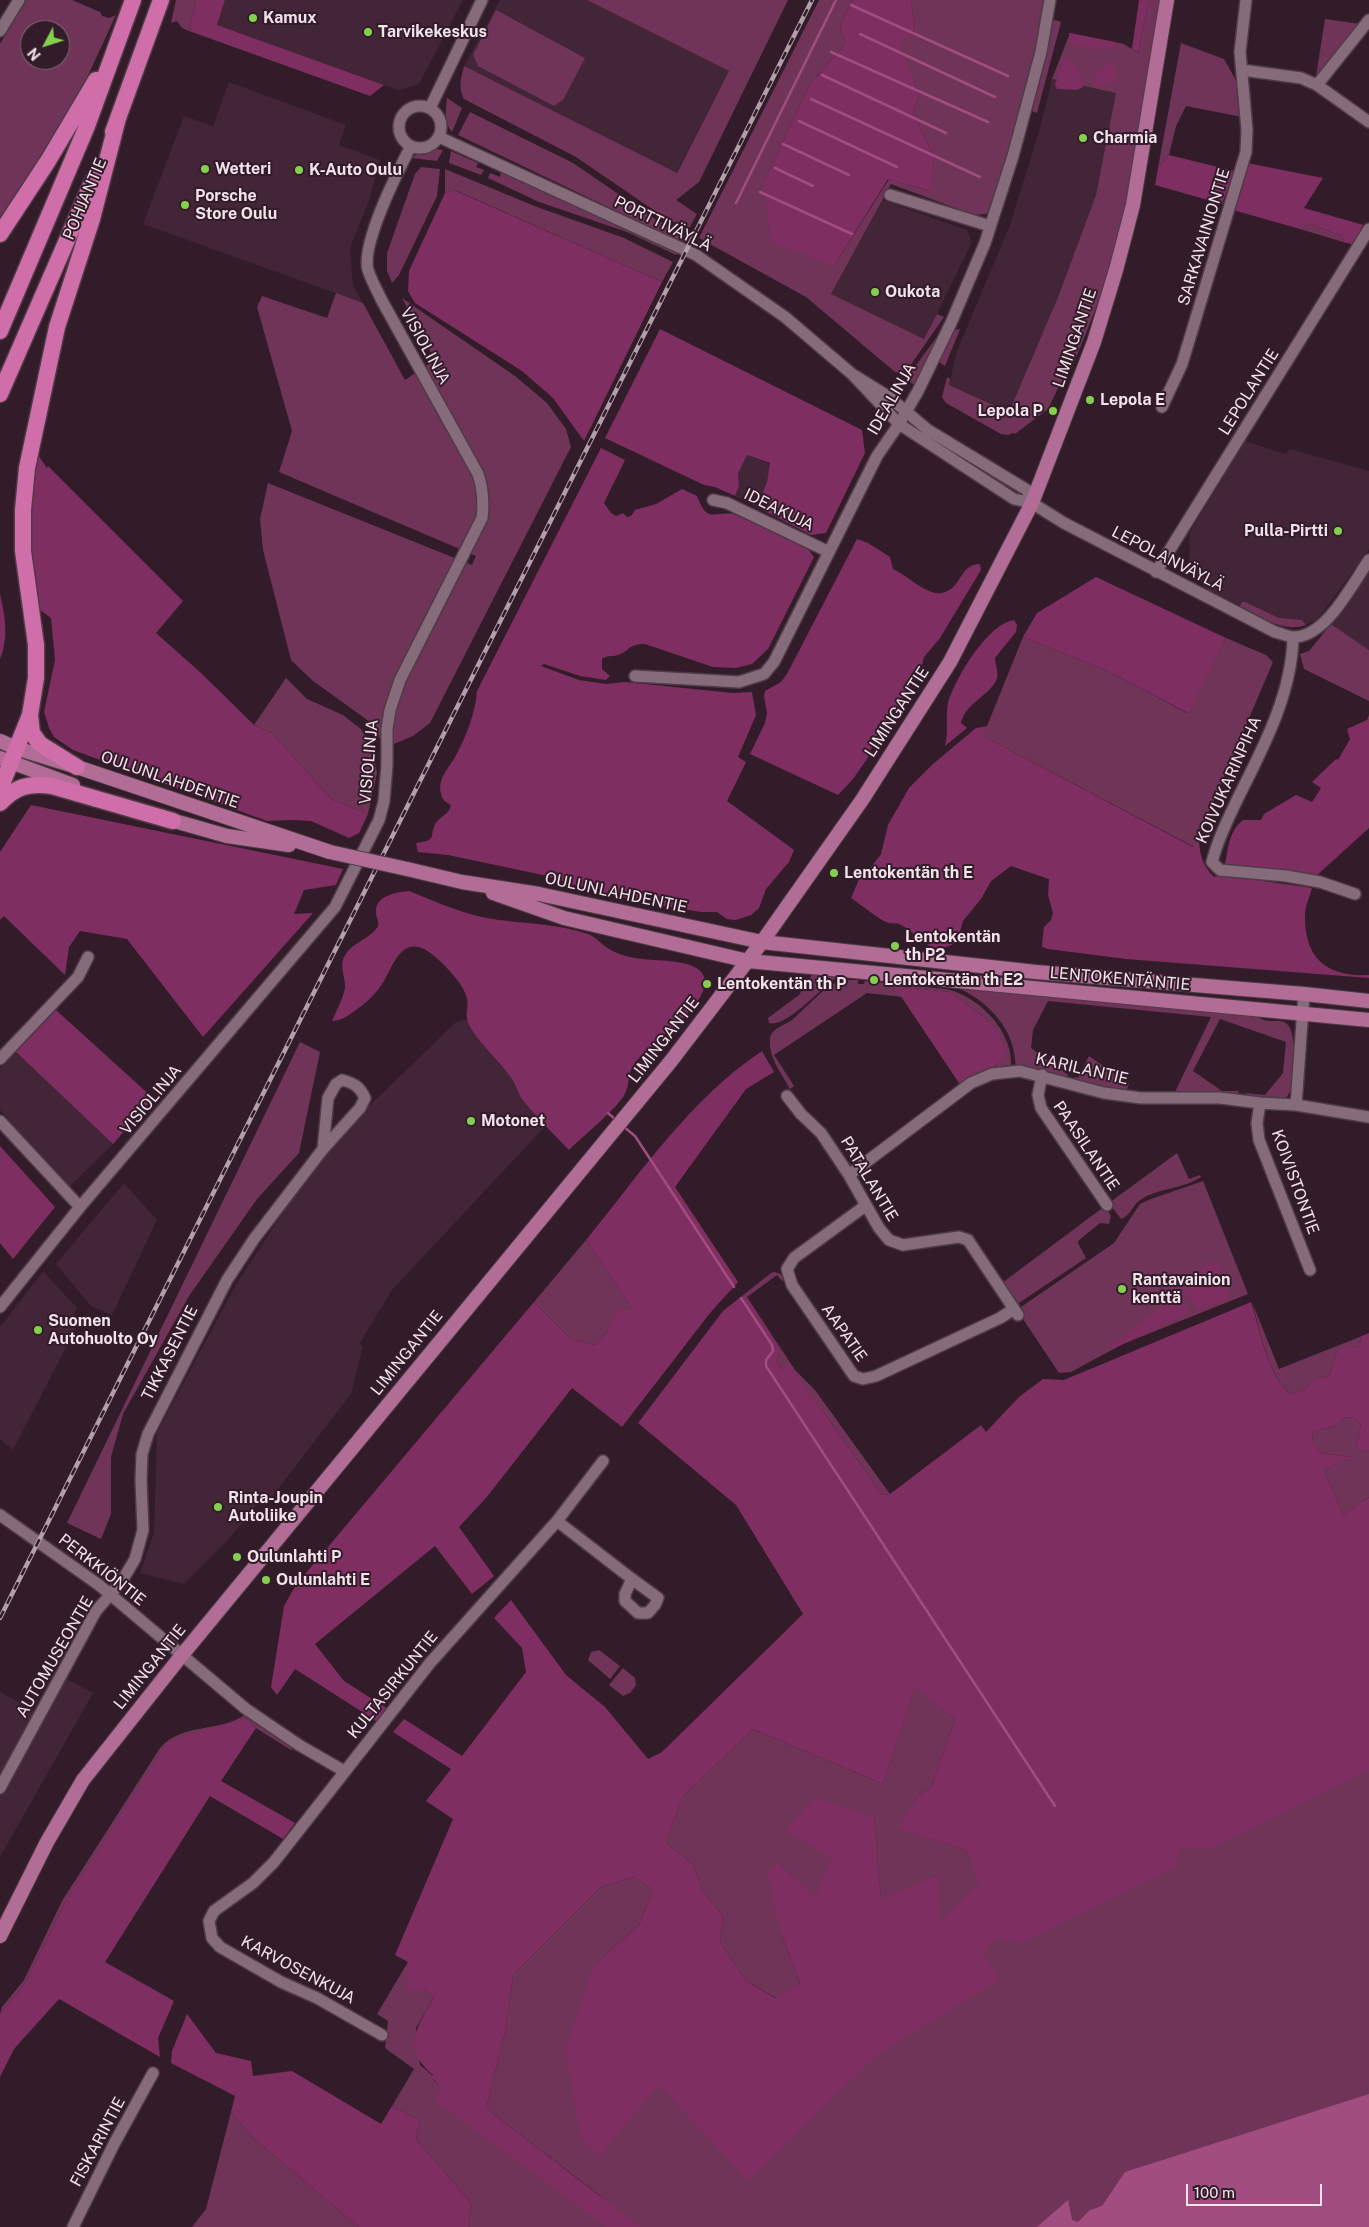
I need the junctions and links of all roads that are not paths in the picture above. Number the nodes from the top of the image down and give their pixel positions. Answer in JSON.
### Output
{"nodes":[{"id":1,"x":20,"y":0,"type":"edge"},
{"id":2,"x":133,"y":0,"type":"edge"},
{"id":3,"x":161,"y":0,"type":"edge"},
{"id":4,"x":482,"y":0,"type":"edge"},
{"id":5,"x":1050,"y":0,"type":"edge"},
{"id":6,"x":1167,"y":0,"type":"edge"},
{"id":7,"x":1246,"y":0,"type":"edge"},
{"id":8,"x":1369,"y":20,"type":"edge"},
{"id":9,"x":0,"y":31,"type":"edge"},
{"id":10,"x":122,"y":34,"type":"junction"},
{"id":11,"x":1242,"y":70,"type":"junction"},
{"id":12,"x":1317,"y":85,"type":"junction"},
{"id":13,"x":430,"y":108,"type":"junction"},
{"id":14,"x":117,"y":122,"type":"junction"},
{"id":15,"x":1369,"y":122,"type":"edge"},
{"id":16,"x":440,"y":137,"type":"junction"},
{"id":17,"x":411,"y":146,"type":"junction"},
{"id":18,"x":890,"y":195,"type":"dead end"},
{"id":19,"x":990,"y":226,"type":"junction"},
{"id":20,"x":1369,"y":229,"type":"edge"},
{"id":21,"x":0,"y":234,"type":"edge"},
{"id":22,"x":0,"y":331,"type":"edge"},
{"id":23,"x":852,"y":374,"type":"junction"},
{"id":24,"x":0,"y":394,"type":"edge"},
{"id":25,"x":1162,"y":407,"type":"dead end"},
{"id":26,"x":906,"y":412,"type":"junction"},
{"id":27,"x":899,"y":424,"type":"junction"},
{"id":28,"x":713,"y":500,"type":"dead end"},
{"id":29,"x":1032,"y":504,"type":"junction"},
{"id":30,"x":829,"y":552,"type":"junction"},
{"id":31,"x":1369,"y":560,"type":"edge"},
{"id":32,"x":1156,"y":572,"type":"junction"},
{"id":33,"x":1293,"y":637,"type":"junction"},
{"id":34,"x":635,"y":676,"type":"dead end"},
{"id":35,"x":30,"y":715,"type":"junction"},
{"id":36,"x":0,"y":741,"type":"edge"},
{"id":37,"x":9,"y":756,"type":"edge"},
{"id":38,"x":78,"y":767,"type":"junction"},
{"id":39,"x":0,"y":789,"type":"edge"},
{"id":40,"x":0,"y":803,"type":"edge"},
{"id":41,"x":173,"y":821,"type":"junction"},
{"id":42,"x":330,"y":852,"type":"junction"},
{"id":43,"x":462,"y":882,"type":"junction"},
{"id":44,"x":1355,"y":894,"type":"dead end"},
{"id":45,"x":762,"y":942,"type":"junction"},
{"id":46,"x":88,"y":957,"type":"dead end"},
{"id":47,"x":748,"y":961,"type":"junction"},
{"id":48,"x":1304,"y":994,"type":"junction"},
{"id":49,"x":1369,"y":1002,"type":"edge"},
{"id":50,"x":1302,"y":1014,"type":"junction"},
{"id":51,"x":1369,"y":1020,"type":"edge"},
{"id":52,"x":0,"y":1059,"type":"edge"},
{"id":53,"x":1042,"y":1075,"type":"junction"},
{"id":54,"x":787,"y":1096,"type":"dead end"},
{"id":55,"x":1260,"y":1103,"type":"junction"},
{"id":56,"x":1296,"y":1105,"type":"junction"},
{"id":57,"x":1369,"y":1117,"type":"edge"},
{"id":58,"x":0,"y":1121,"type":"edge"},
{"id":59,"x":323,"y":1149,"type":"junction"},
{"id":60,"x":849,"y":1174,"type":"junction"},
{"id":61,"x":1107,"y":1205,"type":"dead end"},
{"id":62,"x":865,"y":1206,"type":"junction"},
{"id":63,"x":80,"y":1207,"type":"junction"},
{"id":64,"x":1310,"y":1270,"type":"dead end"},
{"id":65,"x":0,"y":1307,"type":"edge"},
{"id":66,"x":1016,"y":1312,"type":"joint"},
{"id":67,"x":603,"y":1461,"type":"dead end"},
{"id":68,"x":0,"y":1515,"type":"edge"},
{"id":69,"x":557,"y":1521,"type":"junction"},
{"id":70,"x":632,"y":1579,"type":"dead end"},
{"id":71,"x":110,"y":1595,"type":"junction"},
{"id":72,"x":182,"y":1655,"type":"junction"},
{"id":73,"x":344,"y":1771,"type":"junction"},
{"id":74,"x":0,"y":1788,"type":"edge"},
{"id":75,"x":209,"y":1926,"type":"joint"},
{"id":76,"x":0,"y":1936,"type":"edge"},
{"id":77,"x":382,"y":2034,"type":"dead end"},
{"id":78,"x":153,"y":2073,"type":"dead end"},
{"id":79,"x":73,"y":2227,"type":"edge"}],
"edges":[{"from":1,"to":9,"type":"street"},
{"from":2,"to":10,"type":"highway","name":"POHJANTIE"},
{"from":3,"to":14,"type":"highway","name":"POHJANTIE"},
{"from":4,"to":13,"type":"street"},
{"from":5,"to":19,"type":"street","name":"IDEALINJA"},
{"from":6,"to":29,"type":"main road","name":"LIMINGANTIE"},
{"from":7,"to":11,"type":"street","name":"SARKAVAINIONTIE"},
{"from":8,"to":12,"type":"street"},
{"from":10,"to":21,"type":"highway"},
{"from":10,"to":22,"type":"highway","name":"POHJANTIE"},
{"from":11,"to":12,"type":"street"},
{"from":11,"to":25,"type":"street","name":"SARKAVAINIONTIE"},
{"from":12,"to":15,"type":"street"},
{"from":13,"to":16,"type":"street"},
{"from":13,"to":17,"type":"street"},
{"from":14,"to":24,"type":"highway","name":"POHJANTIE"},
{"from":14,"to":35,"type":"highway"},
{"from":16,"to":17,"type":"street"},
{"from":16,"to":23,"type":"street","name":"PORTTIVÄYLÄ"},
{"from":17,"to":63,"type":"street","name":"VISIOLINJA"},
{"from":18,"to":19,"type":"street"},
{"from":19,"to":26,"type":"street","name":"IDEALINJA"},
{"from":20,"to":32,"type":"street","name":"LEPOLANTIE"},
{"from":23,"to":26,"type":"street","name":"PORTTIVÄYLÄ"},
{"from":23,"to":27,"type":"street","name":"PORTTIVÄYLÄ"},
{"from":26,"to":27,"type":"street","name":"IDEALINJA"},
{"from":26,"to":29,"type":"street","name":"PORTTIVÄYLÄ"},
{"from":27,"to":29,"type":"street","name":"PORTTIVÄYLÄ"},
{"from":27,"to":30,"type":"street","name":"IDEALINJA"},
{"from":28,"to":30,"type":"street","name":"IDEAKUJA"},
{"from":29,"to":32,"type":"street","name":"LEPOLANVÄYLÄ"},
{"from":29,"to":45,"type":"main road","name":"LIMINGANTIE"},
{"from":30,"to":34,"type":"street","name":"IDEALINJA"},
{"from":31,"to":33,"type":"street"},
{"from":32,"to":33,"type":"street","name":"LEPOLANVÄYLÄ"},
{"from":33,"to":44,"type":"street","name":"KOIVUKARINPIHA"},
{"from":35,"to":37,"type":"highway"},
{"from":35,"to":38,"type":"highway"},
{"from":36,"to":37,"type":"main road","name":"OULUNLAHDENTIE"},
{"from":37,"to":38,"type":"main road","name":"OULUNLAHDENTIE"},
{"from":37,"to":39,"type":"highway"},
{"from":37,"to":41,"type":"main road","name":"OULUNLAHDENTIE"},
{"from":38,"to":42,"type":"main road","name":"OULUNLAHDENTIE"},
{"from":40,"to":41,"type":"highway"},
{"from":41,"to":42,"type":"main road","name":"OULUNLAHDENTIE"},
{"from":42,"to":43,"type":"main road","name":"OULUNLAHDENTIE","bridge":true},
{"from":43,"to":45,"type":"main road","name":"OULUNLAHDENTIE"},
{"from":43,"to":47,"type":"main road","name":"OULUNLAHDENTIE"},
{"from":45,"to":47,"type":"main road","name":"LIMINGANTIE"},
{"from":45,"to":48,"type":"main road","name":"LENTOKENTÄNTIE"},
{"from":46,"to":52,"type":"street"},
{"from":47,"to":50,"type":"main road","name":"LENTOKENTÄNTIE"},
{"from":47,"to":72,"type":"main road","name":"LIMINGANTIE"},
{"from":48,"to":49,"type":"main road","name":"LENTOKENTÄNTIE"},
{"from":48,"to":50,"type":"street"},
{"from":50,"to":51,"type":"main road","name":"LENTOKENTÄNTIE"},
{"from":50,"to":56,"type":"street"},
{"from":53,"to":55,"type":"street","name":"KARILANTIE"},
{"from":53,"to":60,"type":"street","name":"KARILANTIE"},
{"from":53,"to":61,"type":"street","name":"PAASILANTIE"},
{"from":54,"to":60,"type":"street","name":"PATALANTIE"},
{"from":55,"to":56,"type":"street","name":"KARILANTIE"},
{"from":55,"to":64,"type":"street","name":"KOIVISTONTIE"},
{"from":56,"to":57,"type":"street","name":"KARILANTIE"},
{"from":58,"to":63,"type":"street"},
{"from":59,"to":59,"type":"street","name":"TIKKASENTIE"},
{"from":59,"to":71,"type":"street","name":"TIKKASENTIE"},
{"from":60,"to":62,"type":"street","name":"PATALANTIE"},
{"from":62,"to":66,"type":"street","name":"PATALANTIE"},
{"from":62,"to":66,"type":"street","name":"AAPATIE"},
{"from":63,"to":65,"type":"street","name":"VISIOLINJA"},
{"from":67,"to":69,"type":"street","name":"KULTASIRKUNTIE"},
{"from":68,"to":71,"type":"street","name":"PERKKIÖNTIE"},
{"from":69,"to":70,"type":"street"},
{"from":69,"to":73,"type":"street","name":"KULTASIRKUNTIE"},
{"from":71,"to":72,"type":"street","name":"PERKKIÖNTIE"},
{"from":71,"to":74,"type":"street","name":"AUTOMUSEONTIE"},
{"from":72,"to":73,"type":"street","name":"PERKKIÖNTIE"},
{"from":72,"to":76,"type":"main road","name":"LIMINGANTIE"},
{"from":73,"to":75,"type":"street","name":"KULTASIRKUNTIE"},
{"from":75,"to":77,"type":"street","name":"KARVOSENKUJA"},
{"from":78,"to":79,"type":"street","name":"FISKARINTIE"}]}
